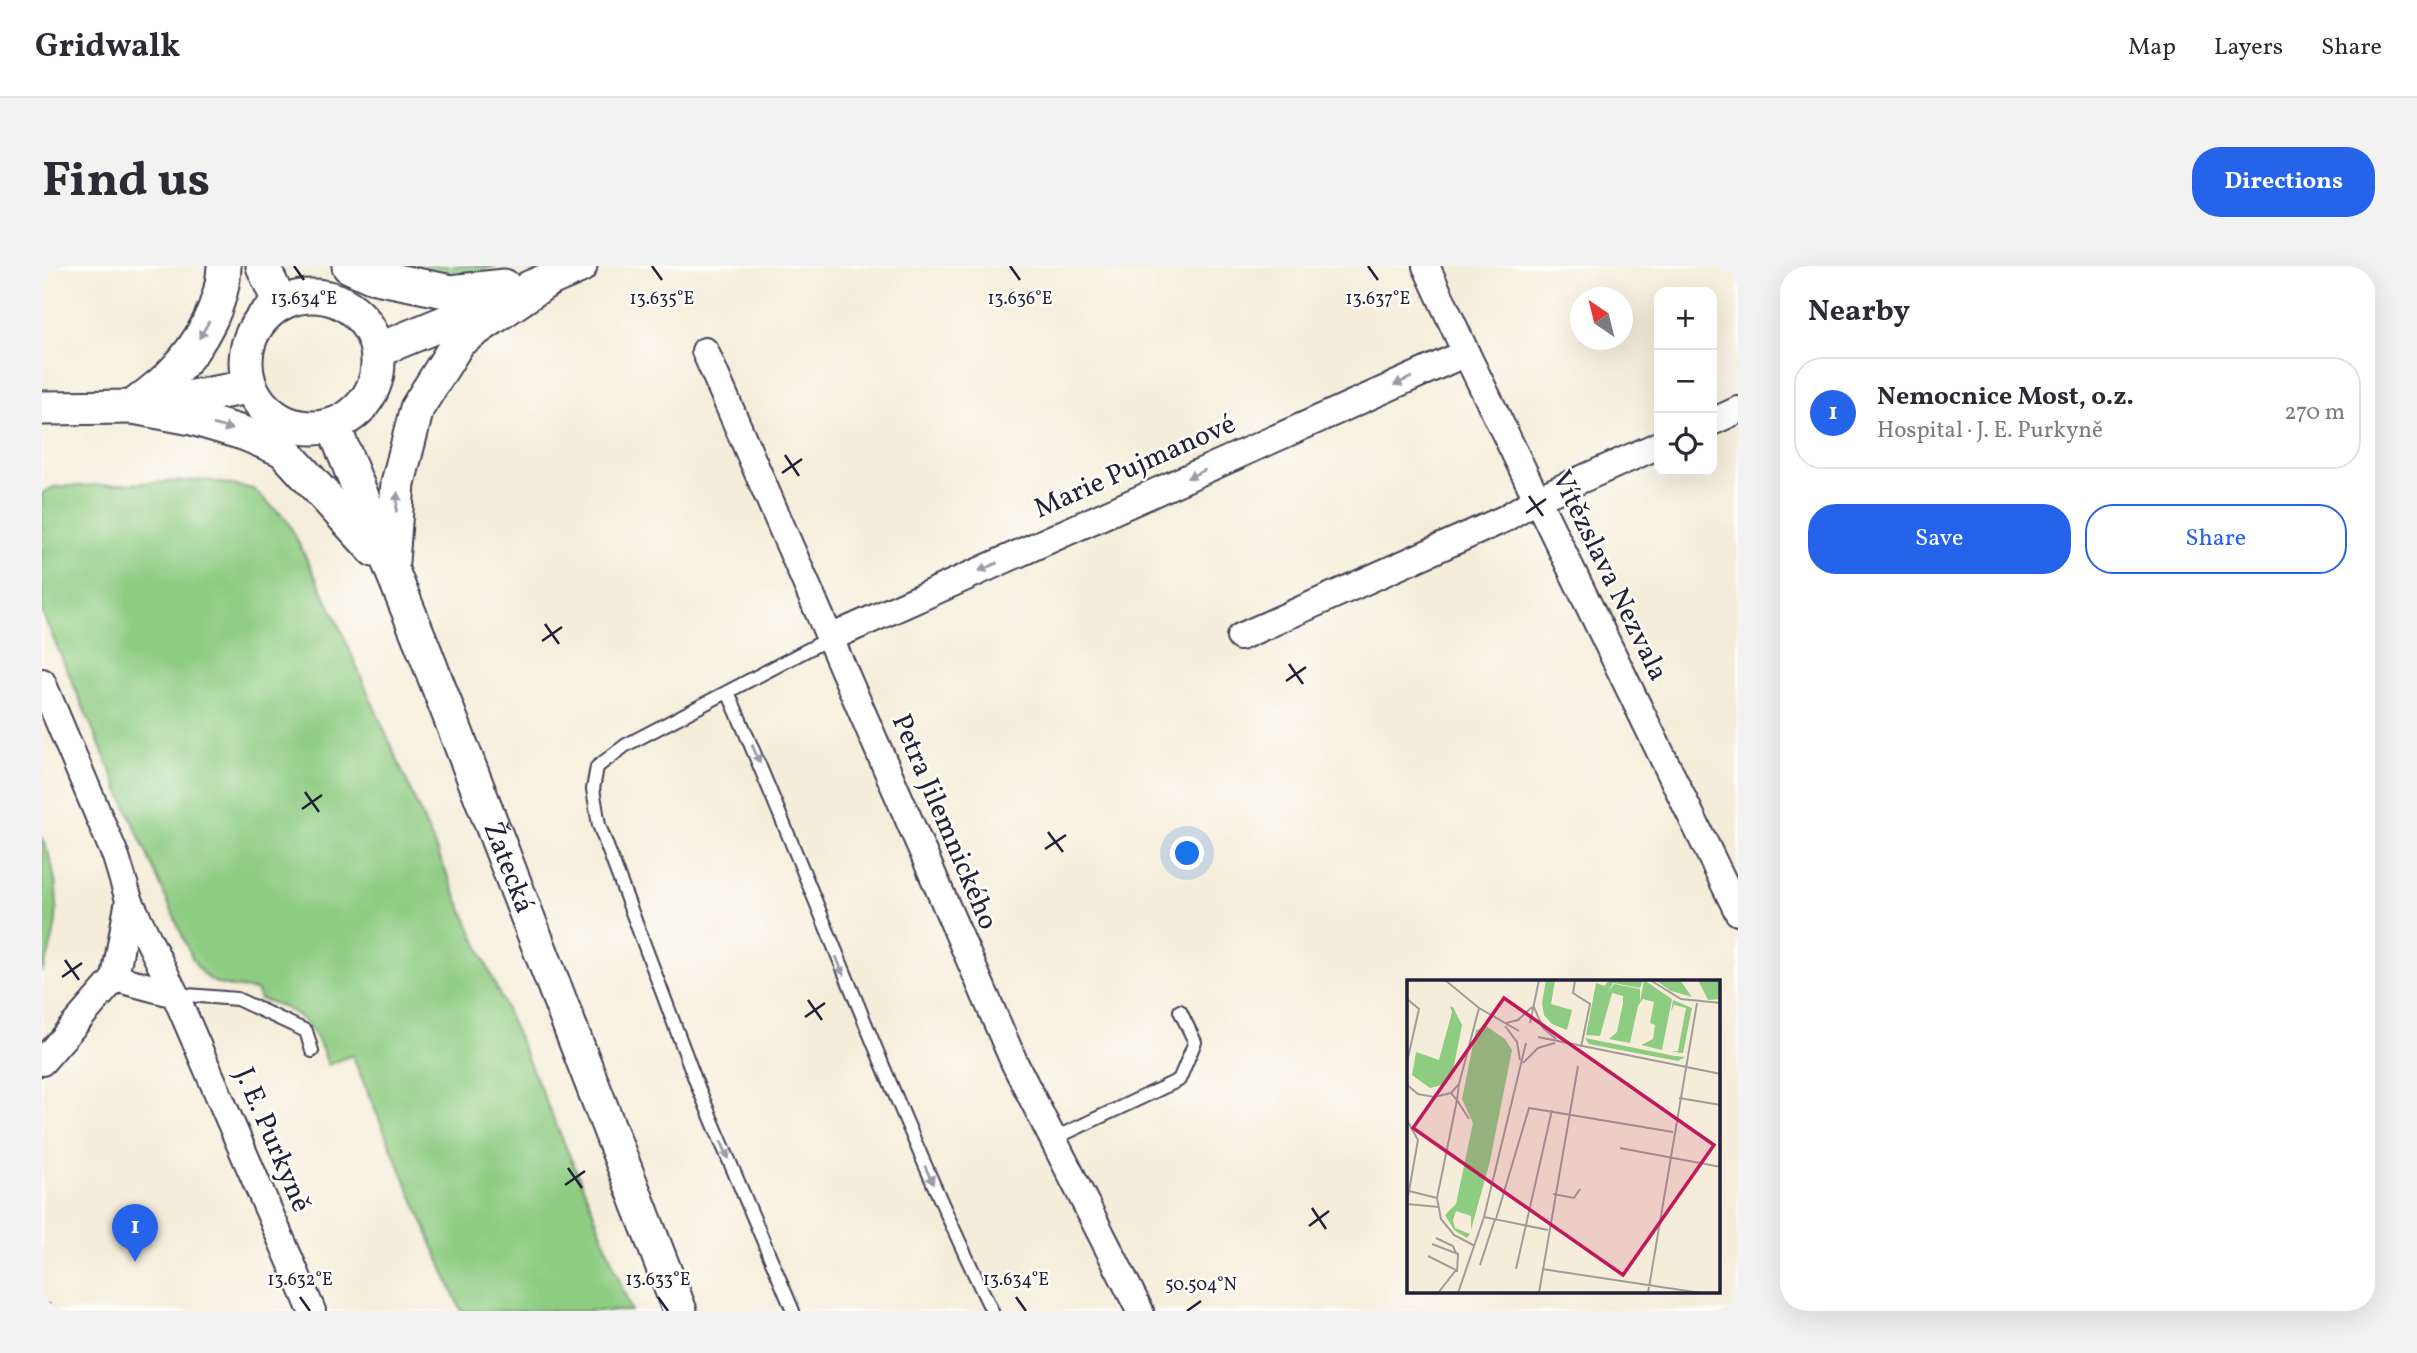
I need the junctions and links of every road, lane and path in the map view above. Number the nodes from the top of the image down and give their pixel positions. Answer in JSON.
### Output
{"nodes":[{"id":1,"x":224,"y":266,"type":"edge"},
{"id":2,"x":263,"y":266,"type":"edge"},
{"id":3,"x":349,"y":266,"type":"edge"},
{"id":4,"x":580,"y":266,"type":"edge"},
{"id":5,"x":1426,"y":266,"type":"edge"},
{"id":6,"x":548,"y":280,"type":"junction"},
{"id":7,"x":279,"y":304,"type":"junction"},
{"id":8,"x":377,"y":350,"type":"junction"},
{"id":9,"x":705,"y":351,"type":"dead end"},
{"id":10,"x":1466,"y":353,"type":"junction"},
{"id":11,"x":250,"y":387,"type":"junction"},
{"id":12,"x":133,"y":407,"type":"junction"},
{"id":13,"x":42,"y":408,"type":"edge"},
{"id":14,"x":1738,"y":410,"type":"edge"},
{"id":15,"x":1717,"y":420,"type":"edge"},
{"id":16,"x":332,"y":425,"type":"junction"},
{"id":17,"x":1654,"y":447,"type":"edge"},
{"id":18,"x":1537,"y":499,"type":"junction"},
{"id":19,"x":391,"y":570,"type":"junction"},
{"id":20,"x":1240,"y":637,"type":"dead end"},
{"id":21,"x":830,"y":638,"type":"junction"},
{"id":22,"x":42,"y":682,"type":"edge"},
{"id":23,"x":728,"y":692,"type":"junction"},
{"id":24,"x":129,"y":900,"type":"junction"},
{"id":25,"x":1738,"y":912,"type":"edge"},
{"id":26,"x":115,"y":978,"type":"junction"},
{"id":27,"x":175,"y":994,"type":"junction"},
{"id":28,"x":1180,"y":1011,"type":"dead end"},
{"id":29,"x":312,"y":1051,"type":"dead end"},
{"id":30,"x":42,"y":1062,"type":"edge"},
{"id":31,"x":1053,"y":1139,"type":"junction"},
{"id":32,"x":42,"y":1309,"type":"edge"},
{"id":33,"x":47,"y":1311,"type":"edge"},
{"id":34,"x":312,"y":1311,"type":"edge"},
{"id":35,"x":680,"y":1311,"type":"edge"},
{"id":36,"x":793,"y":1311,"type":"edge"},
{"id":37,"x":992,"y":1311,"type":"edge"},
{"id":38,"x":1140,"y":1311,"type":"edge"}],
"edges":[{"from":1,"to":12,"type":"street","one_way":true},
{"from":2,"to":7,"type":"street"},
{"from":3,"to":6,"type":"street"},
{"from":4,"to":6,"type":"street"},
{"from":5,"to":10,"type":"street","name":"Vítězslava Nezvala"},
{"from":6,"to":8,"type":"street"},
{"from":19,"to":6,"type":"street","one_way":true},
{"from":7,"to":8,"type":"street"},
{"from":7,"to":11,"type":"street"},
{"from":8,"to":16,"type":"street"},
{"from":9,"to":21,"type":"street","name":"Petra Jilemnického"},
{"from":10,"to":18,"type":"street","name":"Vítězslava Nezvala"},
{"from":10,"to":21,"type":"street","name":"Marie Pujmanové","one_way":true},
{"from":11,"to":12,"type":"street"},
{"from":11,"to":16,"type":"street"},
{"from":12,"to":13,"type":"street"},
{"from":12,"to":19,"type":"street","one_way":true},
{"from":14,"to":15,"type":"street"},
{"from":16,"to":19,"type":"street","name":"Žatecká"},
{"from":17,"to":18,"type":"street"},
{"from":18,"to":20,"type":"street"},
{"from":18,"to":25,"type":"street","name":"Vítězslava Nezvala"},
{"from":19,"to":35,"type":"street","name":"Žatecká"},
{"from":21,"to":23,"type":"lane"},
{"from":21,"to":31,"type":"street","name":"Petra Jilemnického"},
{"from":22,"to":24,"type":"street","name":"J. E. Purkyně"},
{"from":23,"to":36,"type":"lane","one_way":true},
{"from":23,"to":37,"type":"lane","one_way":true},
{"from":24,"to":26,"type":"street","name":"J. E. Purkyně"},
{"from":24,"to":27,"type":"street","name":"J. E. Purkyně"},
{"from":26,"to":27,"type":"street"},
{"from":26,"to":30,"type":"street"},
{"from":27,"to":29,"type":"lane"},
{"from":27,"to":34,"type":"street","name":"J. E. Purkyně"},
{"from":28,"to":31,"type":"lane"},
{"from":31,"to":38,"type":"street","name":"Petra Jilemnického"},
{"from":32,"to":33,"type":"lane"}]}
